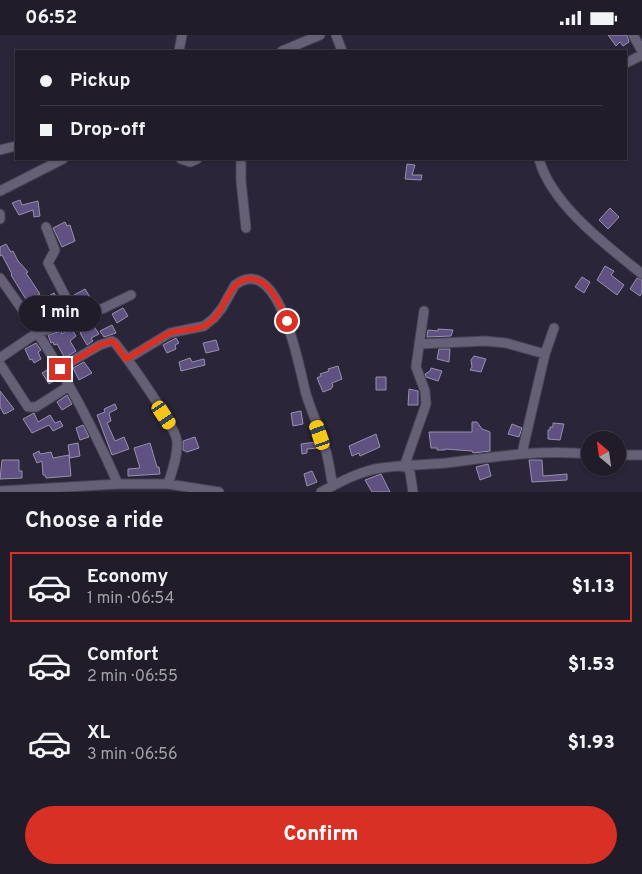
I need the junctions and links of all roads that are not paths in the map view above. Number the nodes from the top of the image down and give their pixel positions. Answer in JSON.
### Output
{"nodes":[{"id":1,"x":182,"y":35,"type":"edge"},
{"id":2,"x":320,"y":35,"type":"edge"},
{"id":3,"x":336,"y":35,"type":"edge"},
{"id":4,"x":633,"y":35,"type":"edge"},
{"id":5,"x":179,"y":50,"type":"edge"},
{"id":6,"x":284,"y":50,"type":"edge"},
{"id":7,"x":342,"y":50,"type":"edge"},
{"id":8,"x":642,"y":51,"type":"edge"},
{"id":9,"x":642,"y":55,"type":"edge"},
{"id":10,"x":627,"y":62,"type":"edge"},
{"id":11,"x":15,"y":146,"type":"edge"},
{"id":12,"x":0,"y":150,"type":"edge"},
{"id":13,"x":61,"y":160,"type":"edge"},
{"id":14,"x":242,"y":160,"type":"edge"},
{"id":15,"x":539,"y":160,"type":"edge"},
{"id":16,"x":0,"y":191,"type":"edge"},
{"id":17,"x":0,"y":214,"type":"edge"},
{"id":18,"x":0,"y":219,"type":"edge"},
{"id":19,"x":46,"y":227,"type":"dead end"},
{"id":20,"x":246,"y":228,"type":"dead end"},
{"id":21,"x":642,"y":274,"type":"edge"},
{"id":22,"x":0,"y":278,"type":"edge"},
{"id":23,"x":132,"y":295,"type":"dead end"},
{"id":24,"x":424,"y":311,"type":"dead end"},
{"id":25,"x":77,"y":319,"type":"junction"},
{"id":26,"x":554,"y":328,"type":"dead end"},
{"id":27,"x":38,"y":333,"type":"junction"},
{"id":28,"x":419,"y":343,"type":"junction"},
{"id":29,"x":545,"y":354,"type":"junction"},
{"id":30,"x":0,"y":358,"type":"edge"},
{"id":31,"x":126,"y":359,"type":"junction"},
{"id":32,"x":0,"y":364,"type":"edge"},
{"id":33,"x":60,"y":369,"type":"junction"},
{"id":34,"x":69,"y":386,"type":"junction"},
{"id":35,"x":522,"y":453,"type":"junction"},
{"id":36,"x":581,"y":453,"type":"edge"},
{"id":37,"x":626,"y":455,"type":"edge"},
{"id":38,"x":642,"y":455,"type":"edge"},
{"id":39,"x":406,"y":466,"type":"junction"},
{"id":40,"x":118,"y":484,"type":"junction"},
{"id":41,"x":168,"y":484,"type":"junction"},
{"id":42,"x":333,"y":486,"type":"junction"},
{"id":43,"x":0,"y":491,"type":"edge"},
{"id":44,"x":218,"y":491,"type":"edge"},
{"id":45,"x":321,"y":491,"type":"edge"},
{"id":46,"x":413,"y":491,"type":"edge"}],
"edges":[{"from":1,"to":5,"type":"street"},
{"from":2,"to":6,"type":"street"},
{"from":3,"to":7,"type":"street"},
{"from":4,"to":8,"type":"street"},
{"from":9,"to":10,"type":"street"},
{"from":11,"to":12,"type":"street"},
{"from":13,"to":16,"type":"street"},
{"from":14,"to":20,"type":"street"},
{"from":15,"to":21,"type":"street"},
{"from":17,"to":18,"type":"street"},
{"from":19,"to":25,"type":"street"},
{"from":22,"to":27,"type":"street"},
{"from":23,"to":25,"type":"street"},
{"from":24,"to":28,"type":"street"},
{"from":25,"to":27,"type":"street"},
{"from":26,"to":29,"type":"street"},
{"from":27,"to":30,"type":"street"},
{"from":27,"to":33,"type":"street"},
{"from":28,"to":29,"type":"street"},
{"from":28,"to":39,"type":"street"},
{"from":29,"to":35,"type":"street"},
{"from":31,"to":33,"type":"street"},
{"from":31,"to":41,"type":"street"},
{"from":31,"to":42,"type":"street"},
{"from":32,"to":34,"type":"street"},
{"from":33,"to":34,"type":"street"},
{"from":34,"to":40,"type":"street"},
{"from":35,"to":36,"type":"street"},
{"from":35,"to":39,"type":"street"},
{"from":37,"to":38,"type":"street"},
{"from":39,"to":42,"type":"street"},
{"from":39,"to":46,"type":"street"},
{"from":40,"to":41,"type":"street"},
{"from":40,"to":43,"type":"street"},
{"from":41,"to":44,"type":"street"},
{"from":42,"to":45,"type":"street"}]}
